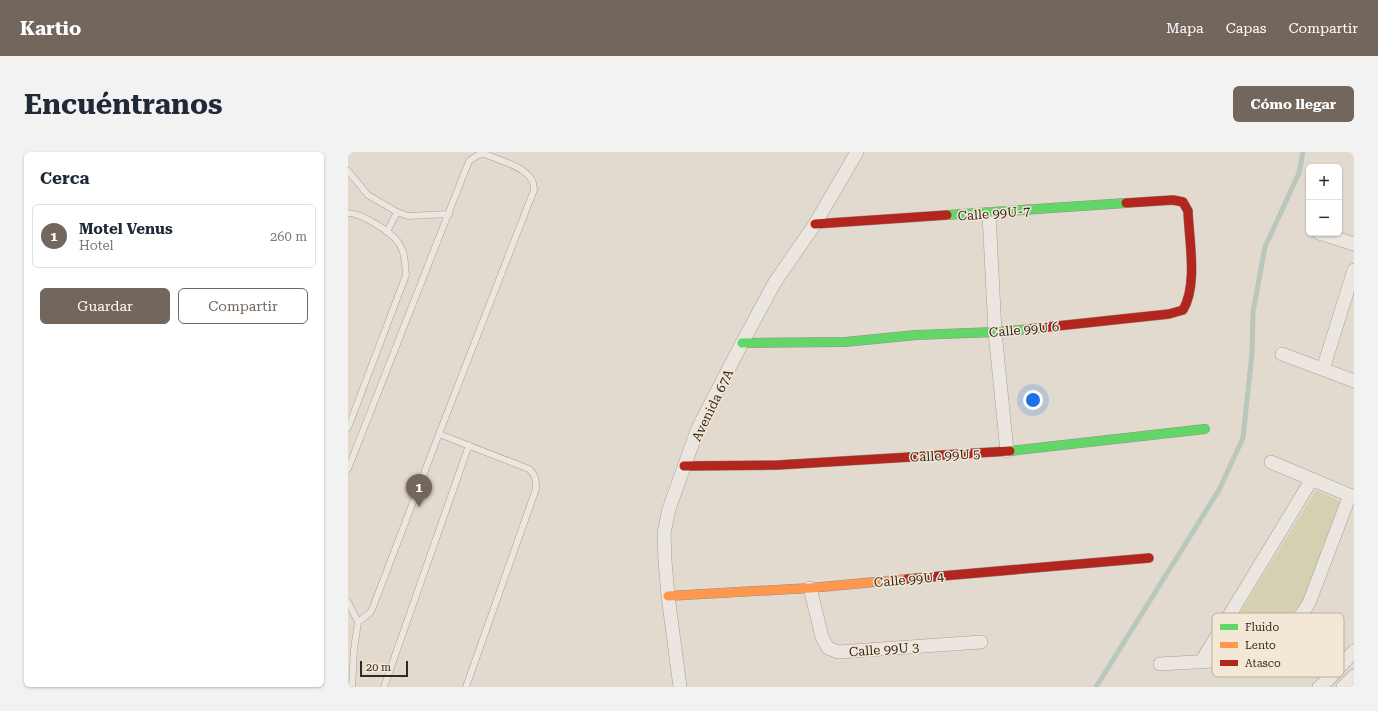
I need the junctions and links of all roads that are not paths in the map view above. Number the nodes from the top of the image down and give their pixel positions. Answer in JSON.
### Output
{"nodes":[{"id":1,"x":858,"y":152,"type":"edge"},
{"id":2,"x":348,"y":171,"type":"edge"},
{"id":3,"x":1173,"y":200,"type":"joint"},
{"id":4,"x":397,"y":212,"type":"junction"},
{"id":5,"x":348,"y":213,"type":"edge"},
{"id":6,"x":449,"y":214,"type":"junction"},
{"id":7,"x":989,"y":214,"type":"junction"},
{"id":8,"x":815,"y":224,"type":"junction"},
{"id":9,"x":387,"y":232,"type":"junction"},
{"id":10,"x":1329,"y":236,"type":"edge"},
{"id":11,"x":1354,"y":244,"type":"edge"},
{"id":12,"x":1354,"y":270,"type":"edge"},
{"id":13,"x":995,"y":332,"type":"junction"},
{"id":14,"x":742,"y":344,"type":"junction"},
{"id":15,"x":1282,"y":354,"type":"dead end"},
{"id":16,"x":1323,"y":369,"type":"junction"},
{"id":17,"x":1354,"y":381,"type":"edge"},
{"id":18,"x":348,"y":428,"type":"edge"},
{"id":19,"x":1205,"y":430,"type":"dead end"},
{"id":20,"x":438,"y":434,"type":"junction"},
{"id":21,"x":469,"y":446,"type":"junction"},
{"id":22,"x":1007,"y":451,"type":"junction"},
{"id":23,"x":1271,"y":462,"type":"dead end"},
{"id":24,"x":684,"y":466,"type":"junction"},
{"id":25,"x":348,"y":469,"type":"edge"},
{"id":26,"x":1312,"y":479,"type":"junction"},
{"id":27,"x":1352,"y":496,"type":"edge"},
{"id":28,"x":1149,"y":558,"type":"dead end"},
{"id":29,"x":810,"y":588,"type":"junction"},
{"id":30,"x":668,"y":596,"type":"junction"},
{"id":31,"x":348,"y":602,"type":"edge"},
{"id":32,"x":1231,"y":613,"type":"edge"},
{"id":33,"x":1303,"y":613,"type":"edge"},
{"id":34,"x":358,"y":622,"type":"junction"},
{"id":35,"x":981,"y":642,"type":"dead end"},
{"id":36,"x":1212,"y":644,"type":"edge"},
{"id":37,"x":1354,"y":651,"type":"edge"},
{"id":38,"x":1212,"y":660,"type":"edge"},
{"id":39,"x":1201,"y":662,"type":"junction"},
{"id":40,"x":1344,"y":662,"type":"edge"},
{"id":41,"x":1160,"y":664,"type":"dead end"},
{"id":42,"x":1354,"y":676,"type":"edge"},
{"id":43,"x":1331,"y":677,"type":"edge"},
{"id":44,"x":352,"y":687,"type":"edge"},
{"id":45,"x":384,"y":687,"type":"edge"},
{"id":46,"x":466,"y":687,"type":"edge"},
{"id":47,"x":680,"y":687,"type":"edge"},
{"id":48,"x":1319,"y":687,"type":"edge"},
{"id":49,"x":1343,"y":687,"type":"edge"}],
"edges":[{"from":1,"to":8,"type":"street","name":"Avenida 67A"},
{"from":2,"to":4,"type":"lane"},
{"from":3,"to":7,"type":"street","name":"Calle 99U-7"},
{"from":3,"to":13,"type":"street","name":"Calle 99U 6"},
{"from":4,"to":6,"type":"lane"},
{"from":4,"to":9,"type":"lane"},
{"from":5,"to":9,"type":"lane"},
{"from":6,"to":20,"type":"lane"},
{"from":6,"to":25,"type":"lane"},
{"from":7,"to":8,"type":"street","name":"Calle 99U-7"},
{"from":7,"to":13,"type":"street"},
{"from":8,"to":14,"type":"street","name":"Avenida 67A"},
{"from":9,"to":18,"type":"lane"},
{"from":10,"to":11,"type":"street"},
{"from":12,"to":16,"type":"street"},
{"from":13,"to":14,"type":"street","name":"Calle 99U 6"},
{"from":13,"to":22,"type":"street"},
{"from":14,"to":24,"type":"street","name":"Avenida 67A"},
{"from":15,"to":16,"type":"street"},
{"from":16,"to":17,"type":"street"},
{"from":19,"to":22,"type":"street","name":"Calle 99U 5"},
{"from":20,"to":21,"type":"lane"},
{"from":20,"to":34,"type":"lane"},
{"from":21,"to":45,"type":"lane"},
{"from":21,"to":46,"type":"lane"},
{"from":22,"to":24,"type":"street","name":"Calle 99U 5"},
{"from":23,"to":26,"type":"street"},
{"from":24,"to":30,"type":"street","name":"Avenida 67A"},
{"from":26,"to":27,"type":"street"},
{"from":26,"to":32,"type":"street"},
{"from":27,"to":33,"type":"street"},
{"from":28,"to":29,"type":"street","name":"Calle 99U 4"},
{"from":29,"to":30,"type":"street","name":"Calle 99U 4"},
{"from":29,"to":35,"type":"street","name":"Calle 99U 3"},
{"from":30,"to":47,"type":"street","name":"Avenida 67A"},
{"from":31,"to":34,"type":"lane"},
{"from":34,"to":44,"type":"lane"},
{"from":36,"to":39,"type":"street"},
{"from":37,"to":40,"type":"street"},
{"from":38,"to":39,"type":"street"},
{"from":39,"to":41,"type":"street"},
{"from":42,"to":49,"type":"street"},
{"from":43,"to":48,"type":"street"}]}
